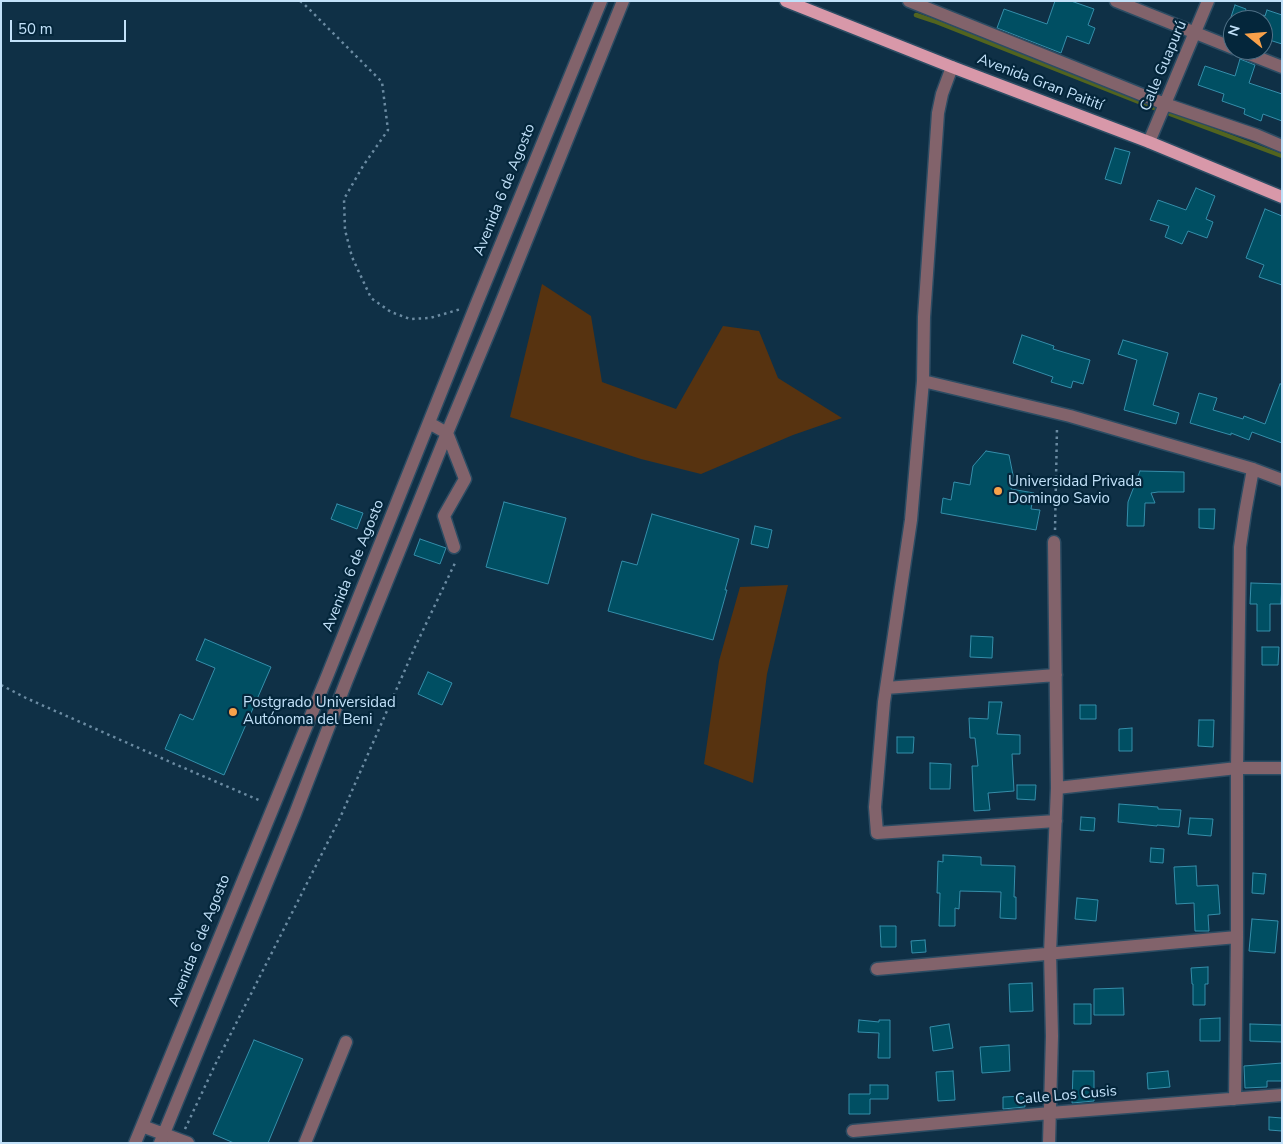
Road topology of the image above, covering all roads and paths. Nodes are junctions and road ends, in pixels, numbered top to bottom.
1 (300, 1) edge
2 (601, 1) edge
3 (623, 1) edge
4 (786, 1) edge
5 (1116, 1) edge
6 (1208, 1) edge
7 (915, 2) edge
8 (1195, 32) junction
9 (1223, 44) edge
10 (1264, 60) edge
11 (952, 67) junction
12 (1282, 67) edge
13 (1165, 104) junction
14 (554, 114) junction
15 (573, 122) junction
16 (1149, 142) junction
17 (1282, 146) edge
18 (1282, 196) edge
19 (476, 305) junction
20 (923, 380) junction
21 (1058, 414) junction
22 (429, 423) junction
23 (447, 433) junction
24 (1253, 469) junction
25 (1282, 480) edge
26 (383, 539) junction
27 (1054, 542) joint
28 (401, 546) junction
29 (454, 547) joint
30 (328, 674) junction
31 (1056, 675) junction
32 (346, 682) junction
33 (1, 685) edge
34 (886, 688) junction
35 (1237, 768) junction
36 (1282, 768) edge
37 (1057, 788) junction
38 (274, 806) junction
39 (1056, 821) junction
40 (1237, 937) junction
41 (1050, 953) junction
42 (877, 969) dead end
43 (346, 1042) dead end
44 (1282, 1095) edge
45 (1235, 1099) junction
46 (1050, 1113) junction
47 (142, 1126) junction
48 (853, 1131) dead end
49 (162, 1138) edge
50 (184, 1141) edge
51 (135, 1143) edge
52 (305, 1143) edge
53 (1049, 1143) edge

1 - 19 path
2 - 14 street, Avenida 6 de Agosto
3 - 15 street
4 - 11 main road, Avenida Gran Paitití
5 - 8 street
6 - 8 street, Calle Guapurú
7 - 13 street
8 - 9 street
8 - 13 street, Calle Guapurú
10 - 12 street
11 - 16 main road, Avenida Gran Paitití
11 - 20 street
13 - 16 street, Calle Guapurú
13 - 17 street
14 - 15 street
14 - 19 street, Avenida 6 de Agosto
15 - 23 street
16 - 18 main road, Avenida Gran Paitití
19 - 22 street, Avenida 6 de Agosto
20 - 21 street
20 - 34 street
21 - 24 street
21 - 27 path
22 - 23 street
22 - 26 street, Avenida 6 de Agosto
23 - 28 street
23 - 29 street
24 - 25 street
24 - 35 street
26 - 28 street
26 - 30 street, Avenida 6 de Agosto
27 - 31 street
28 - 32 street
29 - 50 path
30 - 32 street
30 - 38 street, Avenida 6 de Agosto
31 - 34 street
31 - 37 street
32 - 49 street
33 - 38 path
34 - 39 street
35 - 36 street
35 - 37 street
35 - 40 street
37 - 39 street
38 - 47 street, Avenida 6 de Agosto
39 - 41 street
40 - 41 street
40 - 45 street
41 - 42 street
41 - 46 street
43 - 52 street
44 - 45 street, Calle Los Cusis
45 - 46 street, Calle Los Cusis
46 - 48 street, Calle Los Cusis
46 - 53 street
47 - 49 street
47 - 51 street, Avenida 6 de Agosto
49 - 50 street

